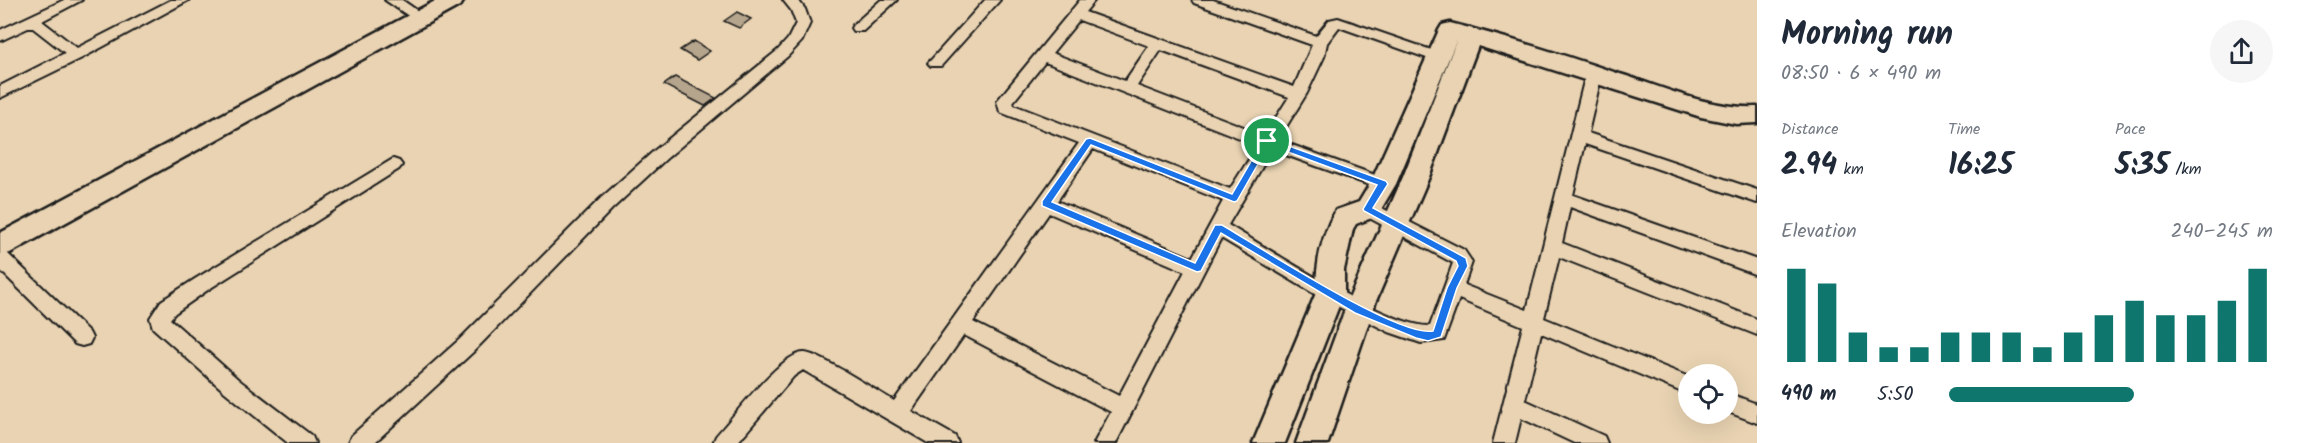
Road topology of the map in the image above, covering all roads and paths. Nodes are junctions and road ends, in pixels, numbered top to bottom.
1 (75, 0) edge
2 (182, 0) edge
3 (392, 0) edge
4 (453, 0) edge
5 (790, 0) edge
6 (890, 0) edge
7 (993, 0) edge
8 (1088, 0) edge
9 (1199, 0) edge
10 (1076, 14) junction
11 (421, 18) junction
12 (30, 24) junction
13 (858, 28) dead end
14 (1471, 35) junction
15 (0, 36) edge
16 (1320, 41) junction
17 (1158, 44) junction
18 (76, 55) junction
19 (1042, 55) junction
20 (1438, 57) junction
21 (936, 63) dead end
22 (1594, 73) junction
23 (1128, 88) junction
24 (0, 93) edge
25 (1297, 94) junction
26 (1757, 115) edge
27 (1578, 136) junction
28 (1090, 141) junction
29 (1267, 141) junction
30 (393, 165) dead end
31 (1383, 184) junction
32 (1757, 197) edge
33 (1234, 198) junction
34 (1563, 198) junction
35 (1046, 204) junction
36 (1368, 209) junction
37 (1395, 225) junction
38 (1219, 228) junction
39 (0, 246) edge
40 (1551, 246) junction
41 (0, 258) edge
42 (1197, 268) junction
43 (1757, 268) edge
44 (1452, 288) junction
45 (1330, 293) junction
46 (1358, 310) junction
47 (1533, 321) junction
48 (962, 325) junction
49 (1757, 327) edge
50 (82, 338) dead end
51 (1678, 381) edge
52 (1514, 405) junction
53 (1738, 406) edge
54 (1124, 409) junction
55 (897, 414) junction
56 (1757, 414) edge
57 (304, 443) edge
58 (359, 443) edge
59 (724, 443) edge
60 (947, 443) edge
61 (1105, 443) edge
62 (1269, 443) edge
63 (1312, 443) edge
64 (1504, 443) edge
65 (1596, 443) edge

1 - 12 street
2 - 18 street
3 - 11 street
4 - 11 street
5 - 58 street
6 - 13 street
7 - 21 street
8 - 10 street
9 - 16 street
10 - 17 street
10 - 19 street
11 - 39 street
12 - 15 street
12 - 18 street
14 - 20 street
14 - 22 street
14 - 37 street
16 - 20 street
16 - 25 street
17 - 23 street
17 - 25 street
18 - 24 street
19 - 23 street
19 - 28 street
20 - 31 street
22 - 26 street
22 - 27 street
23 - 29 street
25 - 29 street
27 - 32 street
27 - 34 street
28 - 33 street
28 - 35 street
29 - 31 street
29 - 33 street
30 - 57 street
31 - 36 street
33 - 38 street
34 - 40 street
34 - 43 street
35 - 42 street
35 - 48 street
36 - 37 street
36 - 45 street
37 - 44 street
37 - 46 street
38 - 42 street
38 - 45 street
40 - 47 street
40 - 49 street
41 - 50 street
42 - 54 street
44 - 46 street
44 - 47 street
45 - 46 street
45 - 62 street
46 - 63 street
47 - 51 street
47 - 52 street
48 - 54 street
48 - 55 street
52 - 64 street
52 - 65 street
53 - 56 street
54 - 61 street
55 - 59 street
55 - 60 street

